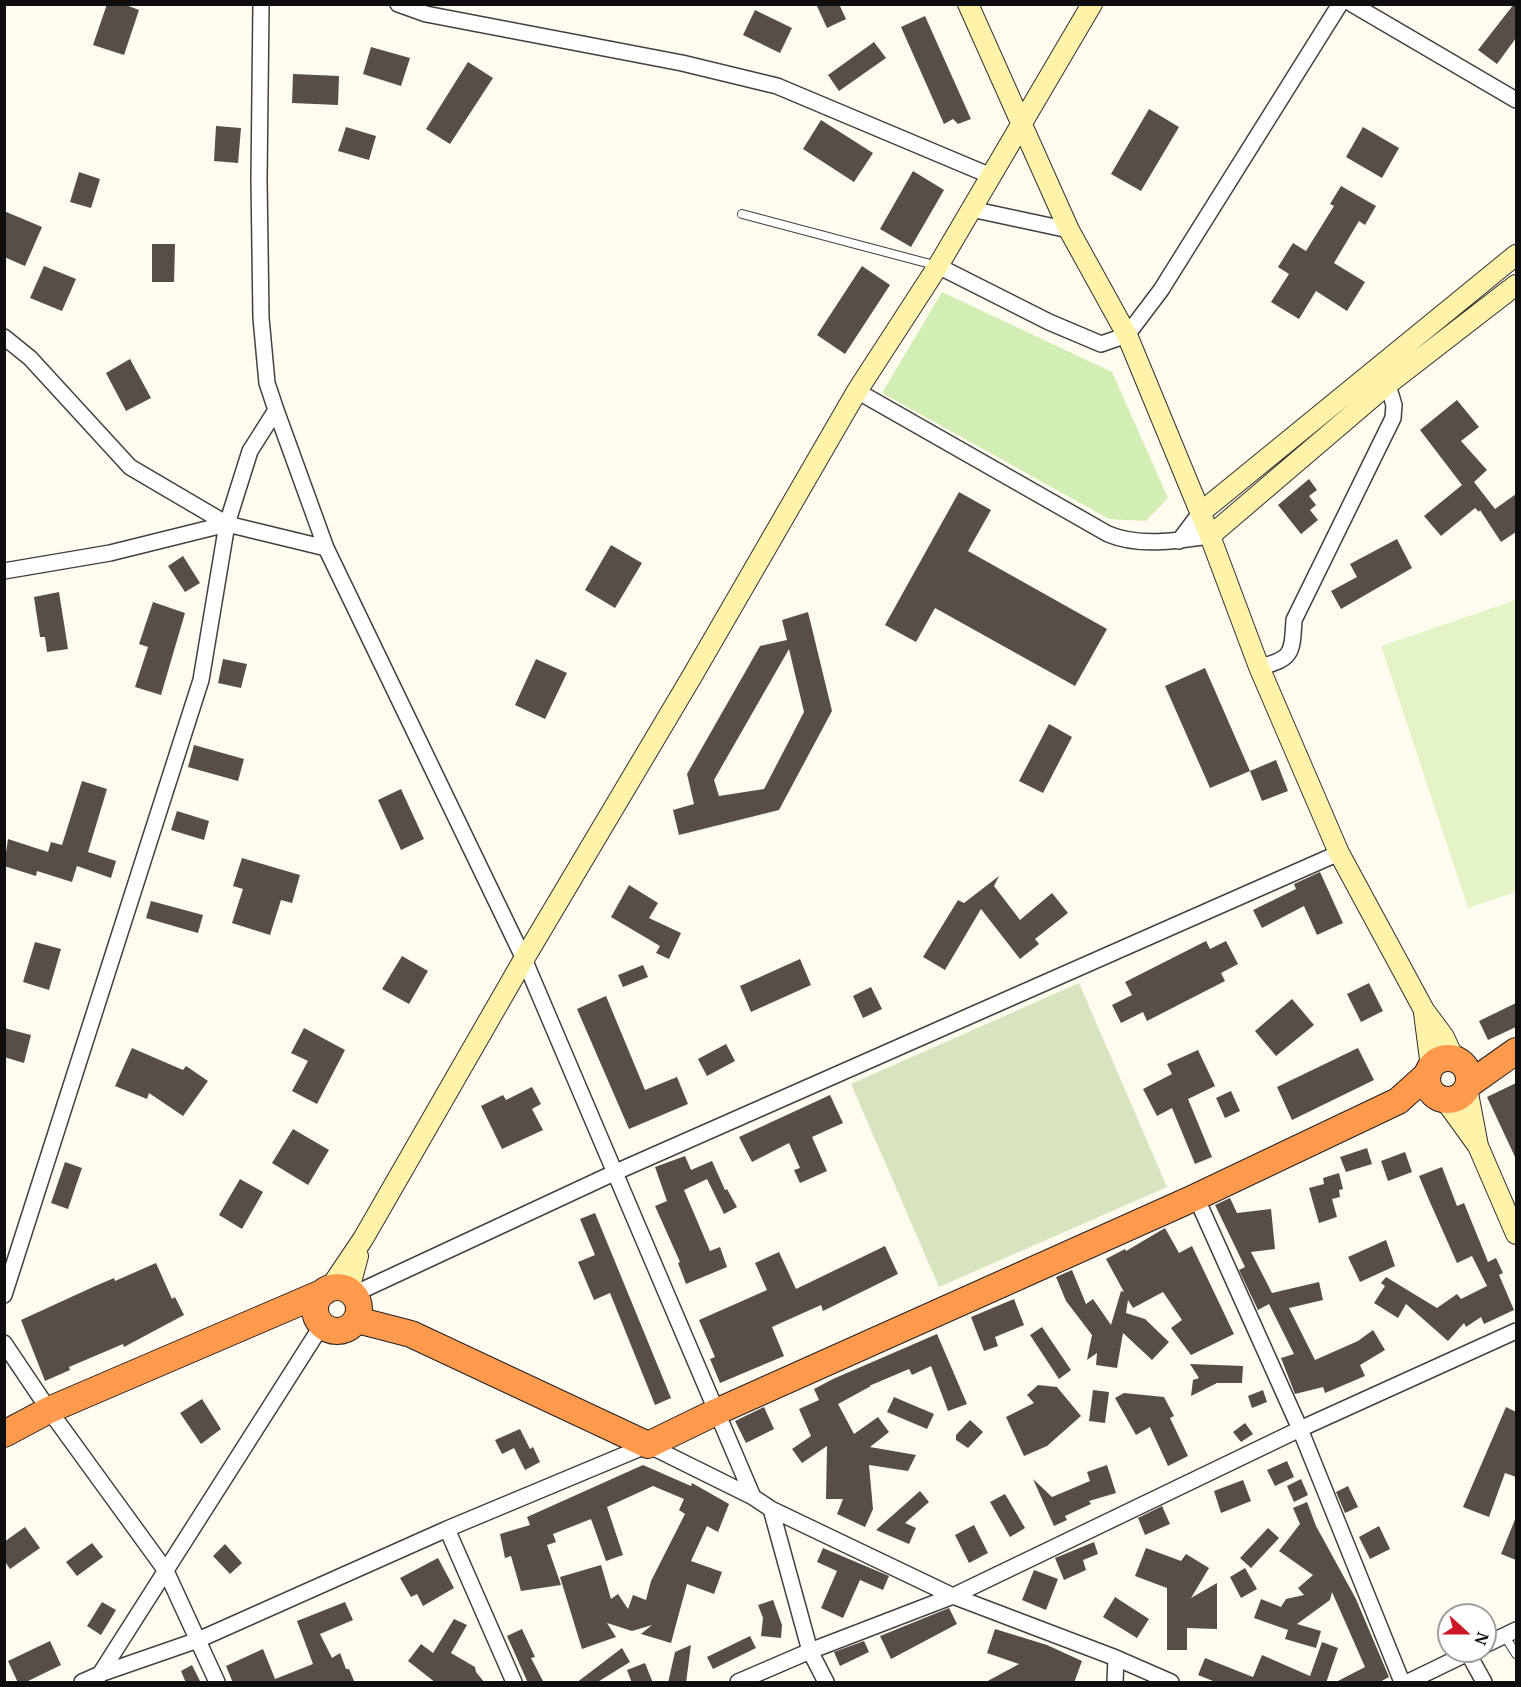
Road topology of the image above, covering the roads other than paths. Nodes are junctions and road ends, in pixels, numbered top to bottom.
1 (261, 4) edge
2 (398, 4) edge
3 (968, 4) edge
4 (1092, 4) edge
5 (1340, 4) edge
6 (1352, 4) edge
7 (1516, 100) edge
8 (1022, 125) junction
9 (991, 176) junction
10 (971, 209) junction
11 (742, 214) dead end
12 (1069, 230) junction
13 (1516, 255) edge
14 (938, 266) junction
15 (1516, 285) edge
16 (1127, 335) junction
17 (4, 337) edge
18 (1380, 364) junction
19 (1388, 384) junction
20 (857, 391) junction
21 (276, 410) junction
22 (1200, 513) junction
23 (226, 524) junction
24 (1210, 536) junction
25 (1179, 541) junction
26 (326, 548) junction
27 (4, 570) edge
28 (1259, 667) junction
29 (1339, 852) junction
30 (524, 959) junction
31 (1513, 1053) edge
32 (1452, 1072) junction
33 (1442, 1099) junction
34 (1398, 1101) junction
35 (1478, 1146) junction
36 (616, 1172) junction
37 (1196, 1197) junction
38 (1516, 1234) edge
39 (4, 1295) edge
40 (345, 1297) junction
41 (270, 1317) junction
42 (319, 1321) junction
43 (1516, 1331) edge
44 (4, 1343) edge
45 (49, 1410) junction
46 (716, 1412) junction
47 (1300, 1429) junction
48 (4, 1434) edge
49 (648, 1446) junction
50 (753, 1497) junction
51 (771, 1509) junction
52 (447, 1529) junction
53 (166, 1570) junction
54 (953, 1596) junction
55 (1510, 1633) edge
56 (198, 1640) junction
57 (810, 1651) junction
58 (1516, 1654) edge
59 (1116, 1658) junction
60 (1448, 1663) edge
61 (1475, 1663) edge
62 (98, 1678) edge
63 (82, 1683) edge
64 (218, 1683) edge
65 (514, 1683) edge
66 (738, 1683) edge
67 (826, 1683) edge
68 (1115, 1683) edge
69 (1171, 1683) edge
70 (1402, 1683) edge
71 (1408, 1683) edge
72 (1484, 1683) edge

1 - 21 street
2 - 9 street
3 - 8 main road
4 - 8 main road
5 - 16 street
6 - 7 street
8 - 9 main road
8 - 12 main road
9 - 10 main road
10 - 12 street
10 - 14 main road
11 - 14 lane
12 - 16 main road
13 - 18 main road
14 - 16 street
14 - 20 main road
15 - 19 main road
16 - 22 main road
17 - 23 street
18 - 19 street
18 - 22 main road
19 - 24 main road
19 - 28 street
20 - 25 street
20 - 30 main road
21 - 23 street
21 - 26 street
22 - 24 main road
22 - 25 street
23 - 26 street
23 - 27 street
23 - 39 street
24 - 25 street
24 - 28 main road
26 - 30 street
28 - 29 main road
29 - 32 main road
29 - 36 street
30 - 36 street
30 - 40 main road
31 - 32 highway
32 - 33 highway
32 - 34 highway
32 - 35 main road
33 - 34 highway
33 - 35 main road
34 - 37 highway
35 - 38 main road
36 - 40 street
36 - 46 street
37 - 46 highway
37 - 47 street
40 - 41 highway
40 - 42 highway
40 - 42 highway
40 - 49 highway
41 - 42 highway
41 - 45 highway
42 - 53 street
43 - 47 street
44 - 45 street
45 - 48 highway
45 - 53 street
46 - 49 highway
46 - 50 street
47 - 54 street
47 - 70 street
49 - 50 street
49 - 52 street
50 - 51 street
51 - 54 street
51 - 57 street
52 - 56 street
52 - 65 street
53 - 56 street
53 - 62 street
54 - 57 street
54 - 59 street
55 - 58 lane
56 - 62 street
56 - 64 street
57 - 66 street
57 - 67 street
59 - 68 street
59 - 69 street
60 - 71 street
61 - 72 street
62 - 63 street

